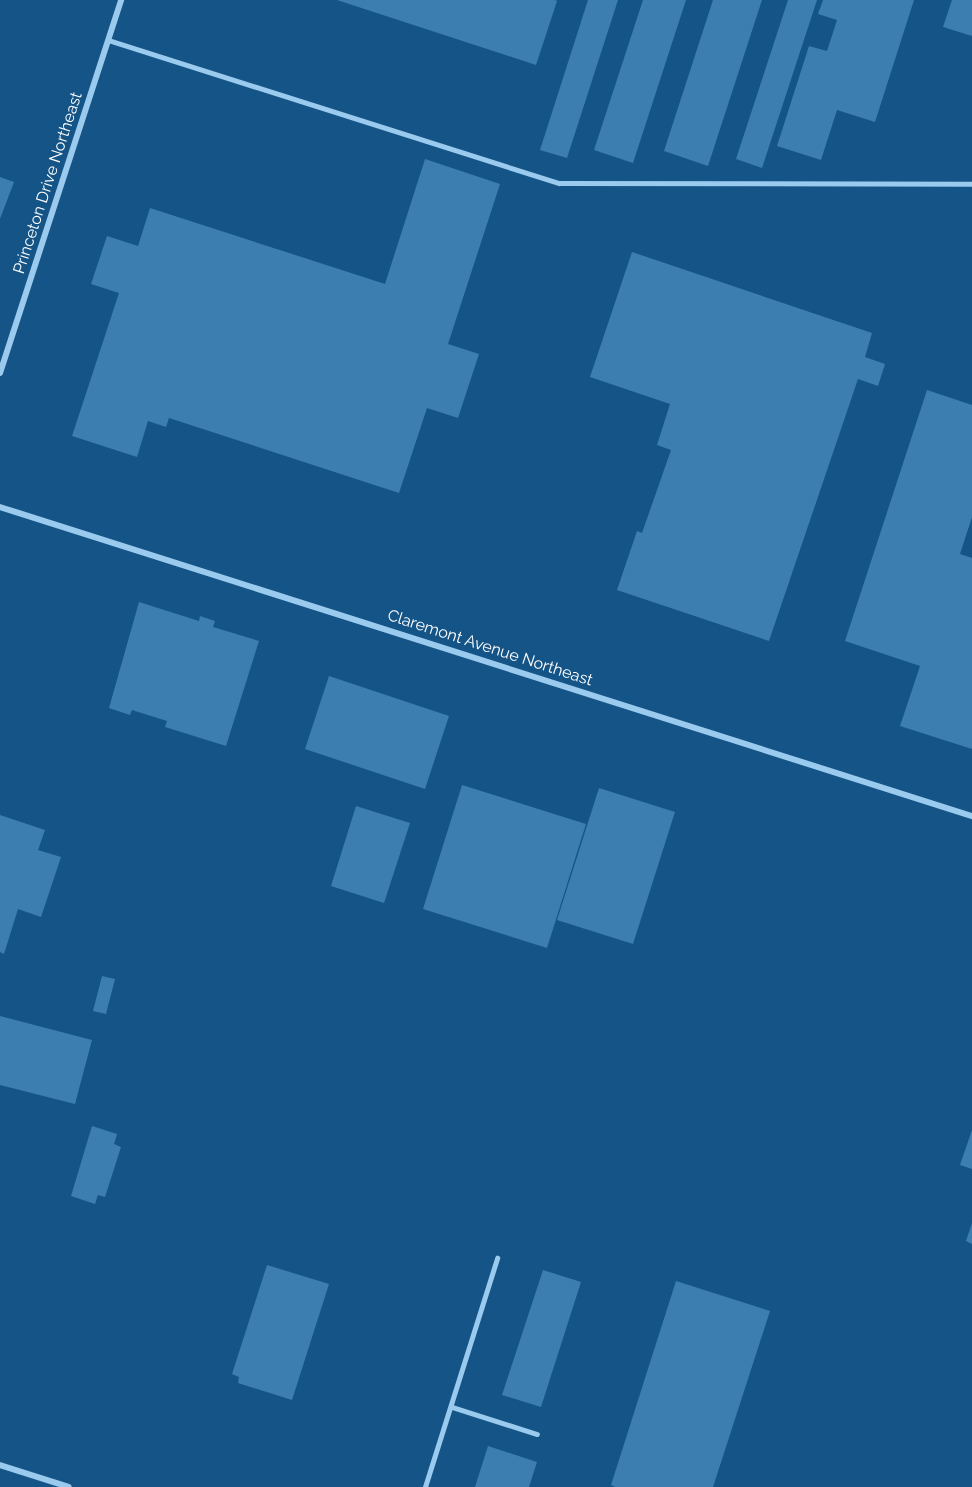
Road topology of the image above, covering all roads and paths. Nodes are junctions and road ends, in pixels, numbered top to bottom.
1 (121, 0) edge
2 (108, 40) junction
3 (972, 184) edge
4 (0, 374) edge
5 (0, 507) edge
6 (972, 816) edge
7 (497, 1258) dead end
8 (452, 1407) junction
9 (537, 1434) dead end
10 (0, 1465) edge
11 (69, 1487) edge
12 (425, 1487) edge

1 - 2 street, Princeton Drive Northeast
2 - 3 lane
2 - 4 street, Princeton Drive Northeast
5 - 6 street, Claremont Avenue Northeast
7 - 8 lane
8 - 9 lane
8 - 12 lane
10 - 11 street

